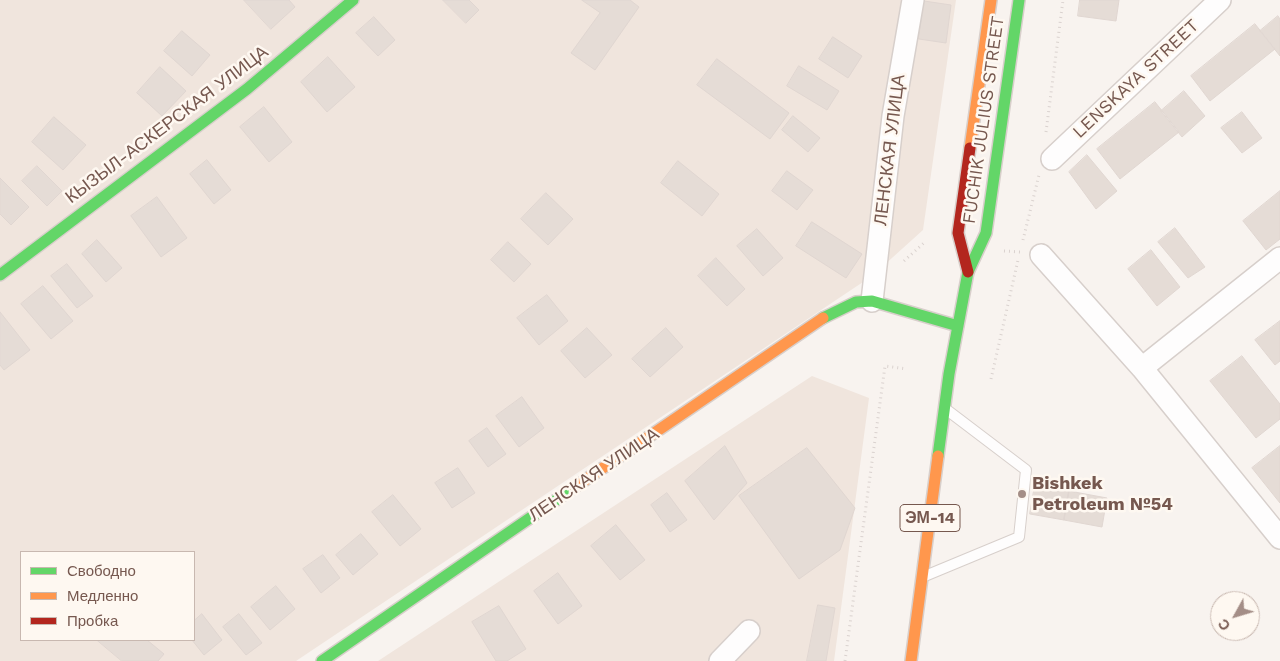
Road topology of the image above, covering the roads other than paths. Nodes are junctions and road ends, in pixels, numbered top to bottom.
1 (353, 0) edge
2 (913, 0) edge
3 (991, 0) edge
4 (1019, 0) edge
5 (1220, 0) edge
6 (1046, 165) road end
7 (1041, 255) dead end
8 (1280, 258) edge
9 (968, 272) junction
10 (0, 275) edge
11 (872, 301) junction
12 (958, 326) junction
13 (1142, 368) junction
14 (944, 407) junction
15 (1280, 538) edge
16 (922, 578) junction
17 (749, 632) dead end
18 (322, 661) edge
19 (720, 661) edge
20 (911, 661) edge

1 - 10 main road, КЫЗЫЛ-АСКЕРСКАЯ УЛИЦА
2 - 11 street, ЛЕНСКАЯ УЛИЦА
3 - 9 main road, FUCHIK JULIUS STREET
4 - 9 main road, FUCHIK JULIUS STREET
5 - 6 street, LENSKAYA STREET
7 - 13 street
8 - 13 street
9 - 12 main road, FUCHIK JULIUS STREET / ЭМ-14
11 - 12 main road, ЛЕНСКАЯ УЛИЦА
11 - 18 main road, ЛЕНСКАЯ УЛИЦА
12 - 14 main road, FUCHIK JULIUS STREET / ЭМ-14
13 - 15 street
14 - 16 main road, FUCHIK JULIUS STREET / ЭМ-14
14 - 16 lane
16 - 20 main road, FUCHIK JULIUS STREET / ЭМ-14
17 - 19 street

